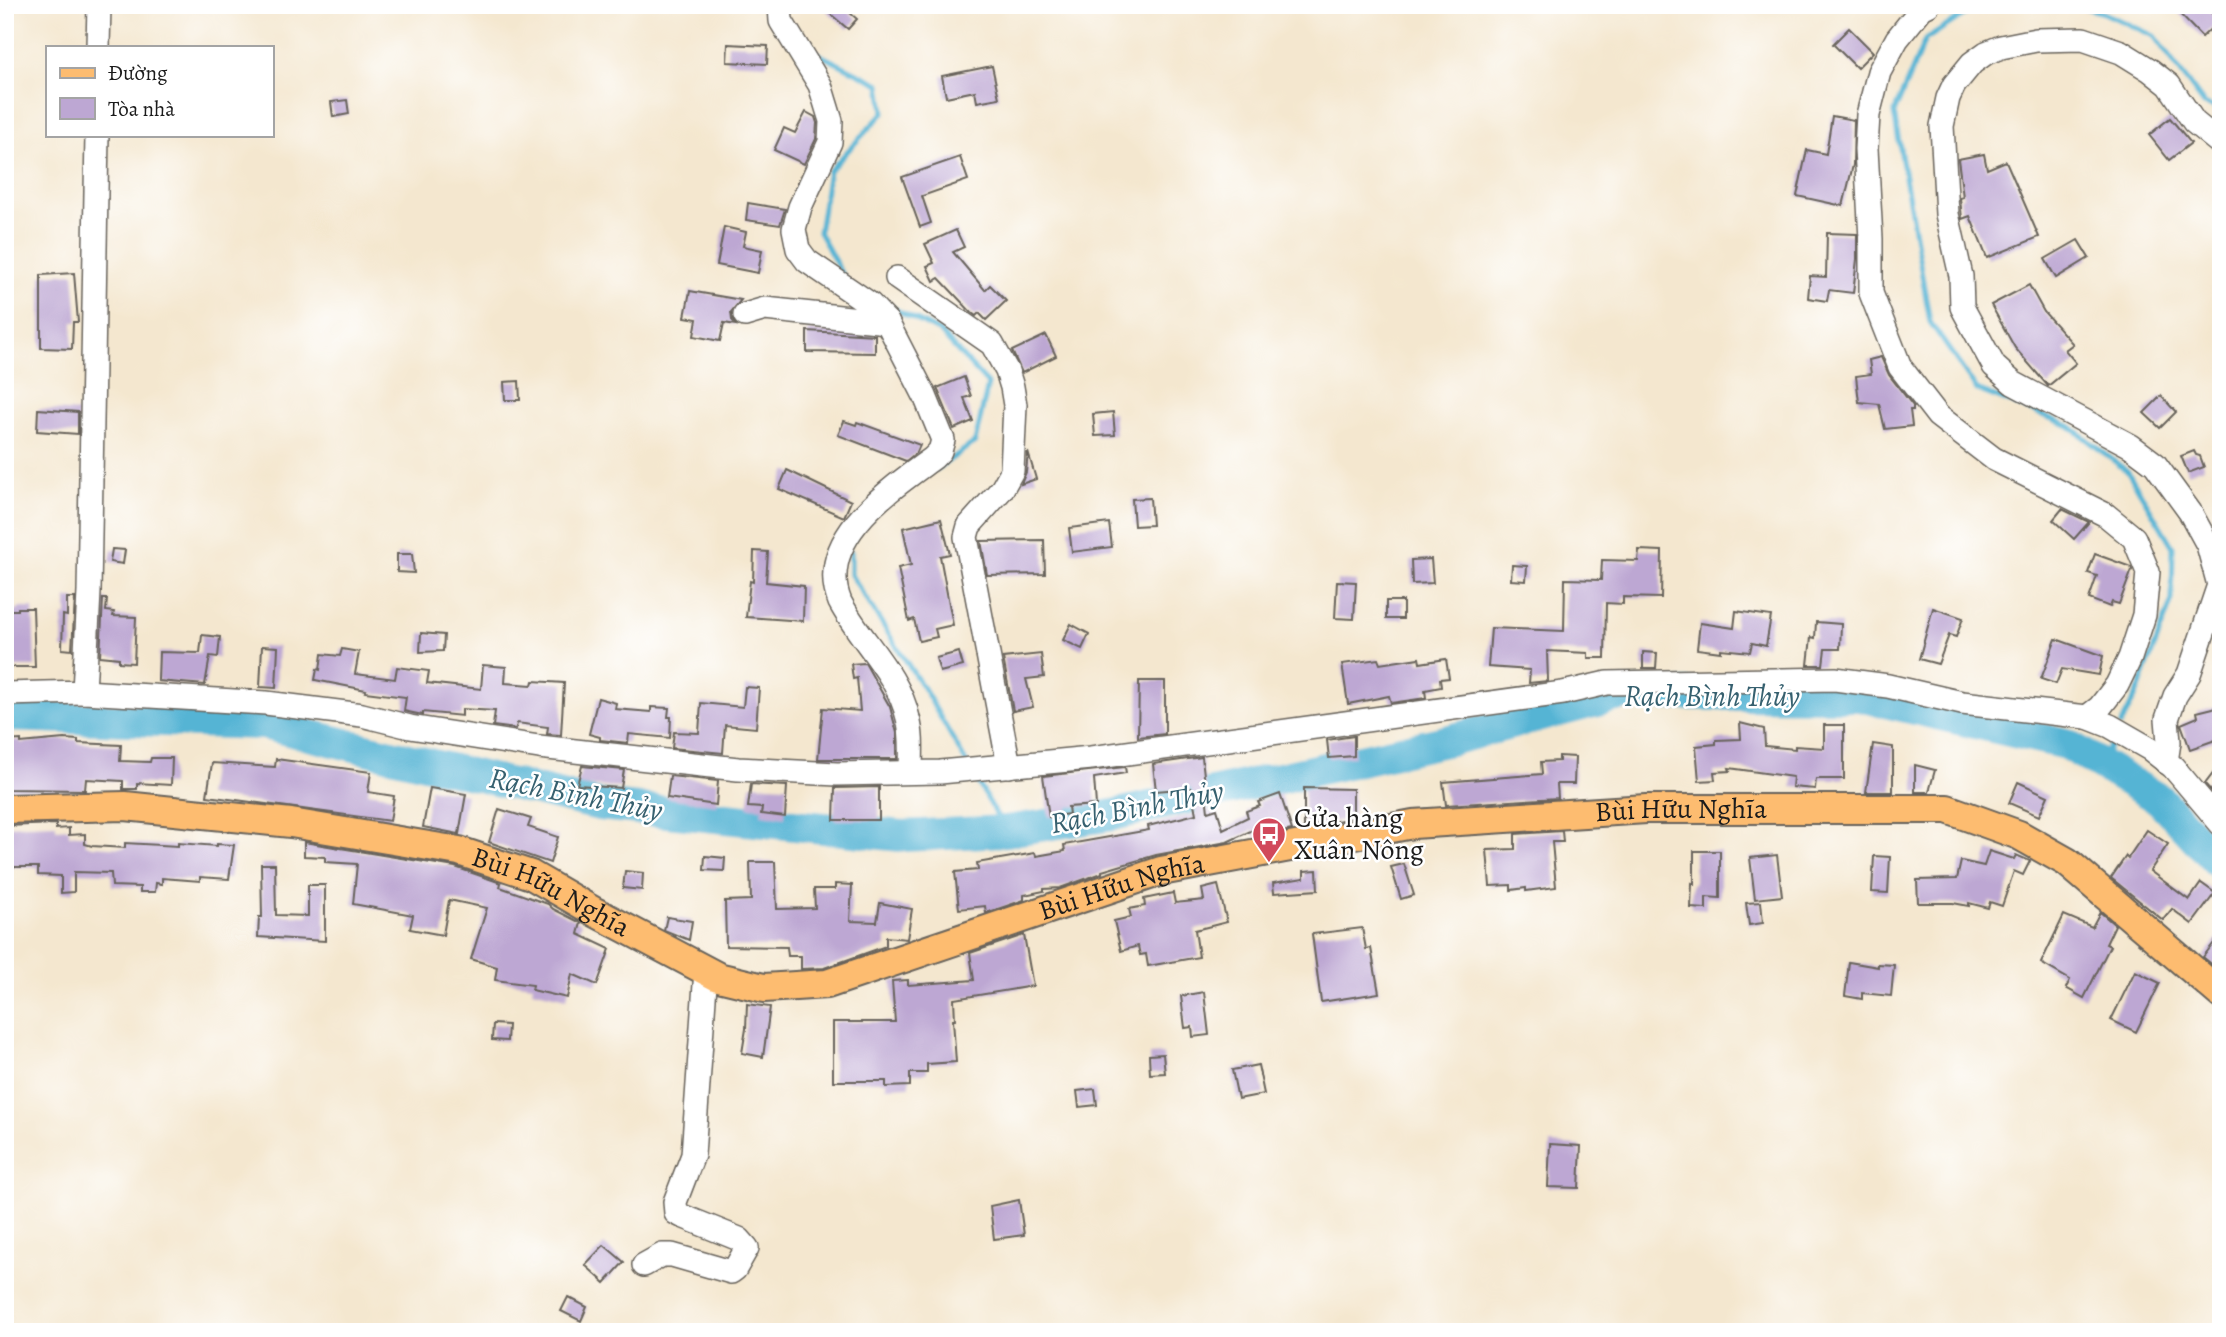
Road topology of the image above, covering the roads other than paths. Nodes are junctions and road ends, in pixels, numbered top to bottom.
1 (99, 5) edge
2 (780, 5) edge
3 (1928, 5) edge
4 (98, 46) edge
5 (97, 136) edge
6 (2221, 144) edge
7 (897, 278) dead end
8 (745, 315) dead end
9 (887, 322) junction
10 (84, 692) junction
11 (5, 694) edge
12 (2088, 717) junction
13 (2158, 755) junction
14 (999, 767) junction
15 (911, 772) junction
16 (5, 809) edge
17 (2221, 824) edge
18 (706, 970) junction
19 (2221, 994) edge
20 (644, 1265) dead end

1 - 4 street
2 - 9 street
3 - 12 street
5 - 10 street
6 - 13 street
7 - 14 street
8 - 9 street
9 - 15 street
10 - 11 street
10 - 15 street
12 - 13 street
12 - 14 street
13 - 17 street
14 - 15 street
16 - 18 main road, Bùi Hữu Nghĩa
18 - 19 main road, Bùi Hữu Nghĩa
18 - 20 street

